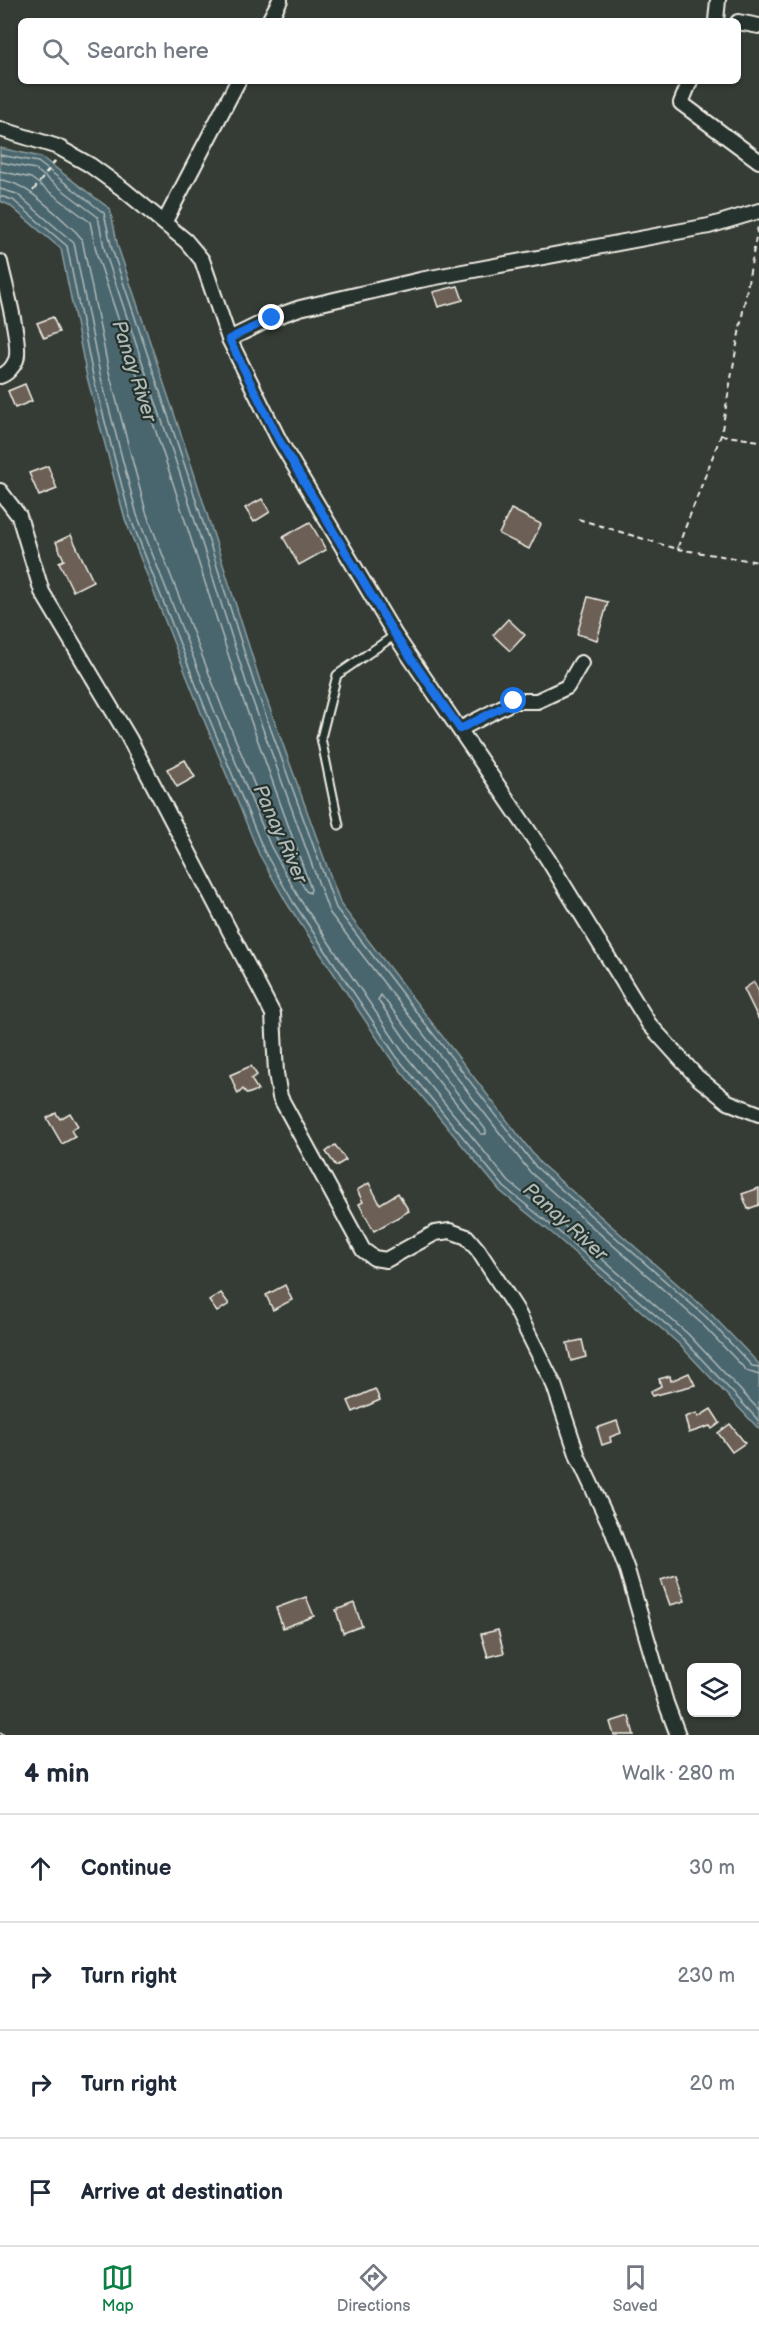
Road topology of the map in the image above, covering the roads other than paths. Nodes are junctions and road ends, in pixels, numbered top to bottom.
1 (280, 0) edge
2 (718, 0) edge
3 (271, 18) edge
4 (717, 18) edge
5 (741, 22) edge
6 (759, 26) edge
7 (236, 84) edge
8 (689, 84) edge
9 (0, 129) edge
10 (759, 161) edge
11 (759, 211) edge
12 (165, 224) junction
13 (0, 262) edge
14 (229, 339) junction
15 (0, 376) edge
16 (0, 491) edge
17 (395, 635) junction
18 (581, 663) dead end
19 (460, 729) junction
20 (339, 825) dead end
21 (759, 1114) edge
22 (678, 1735) edge

1 - 3 street
2 - 4 street
5 - 6 street
7 - 12 street
8 - 10 street
9 - 12 street
11 - 14 street
12 - 14 street
13 - 15 street
14 - 17 street
16 - 22 street
17 - 19 street
17 - 20 lane
18 - 19 street
19 - 21 street

